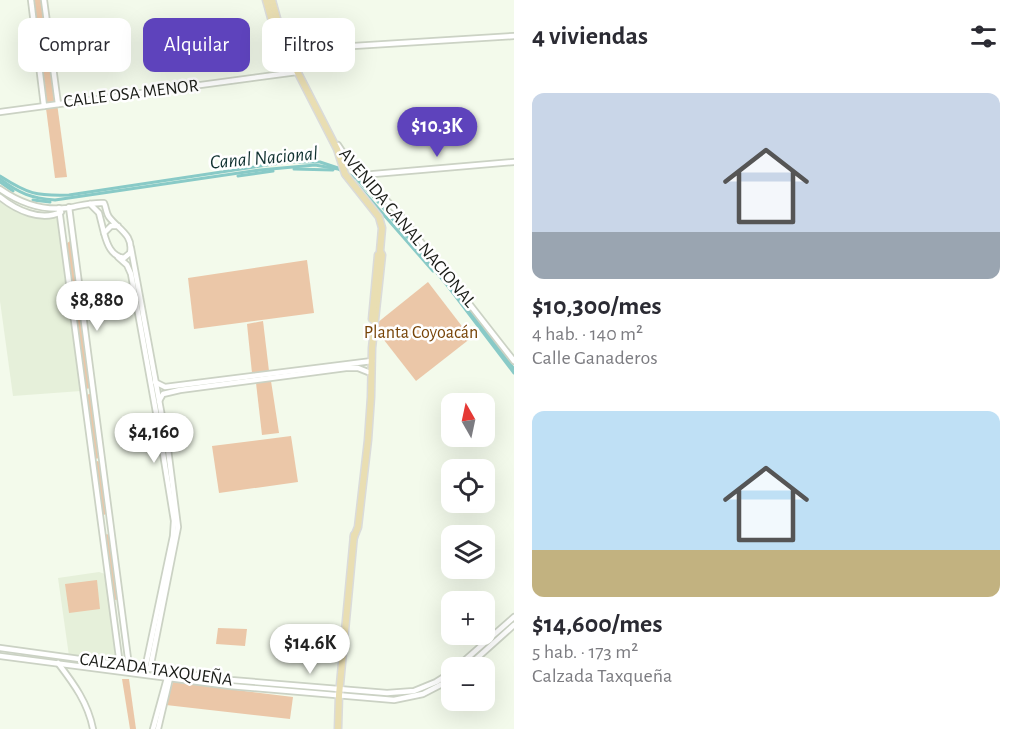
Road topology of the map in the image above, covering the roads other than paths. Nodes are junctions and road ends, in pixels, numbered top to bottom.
1 (31, 0) edge
2 (44, 0) edge
3 (266, 0) edge
4 (272, 0) edge
5 (272, 18) edge
6 (277, 18) edge
7 (514, 36) edge
8 (355, 46) edge
9 (289, 72) edge
10 (296, 72) edge
11 (309, 98) junction
12 (58, 104) junction
13 (45, 106) junction
14 (314, 109) junction
15 (0, 112) edge
16 (322, 124) junction
17 (514, 162) edge
18 (362, 175) junction
19 (0, 189) edge
20 (0, 197) edge
21 (90, 204) junction
22 (63, 209) junction
23 (118, 226) junction
24 (104, 233) junction
25 (74, 239) junction
26 (64, 241) junction
27 (131, 249) junction
28 (118, 257) junction
29 (149, 357) junction
30 (370, 361) junction
31 (514, 361) edge
32 (150, 366) junction
33 (313, 370) junction
34 (368, 372) junction
35 (155, 382) junction
36 (166, 390) junction
37 (159, 400) junction
38 (160, 419) junction
39 (109, 511) junction
40 (100, 513) junction
41 (112, 535) junction
42 (103, 536) junction
43 (354, 537) junction
44 (120, 598) junction
45 (111, 599) junction
46 (514, 617) edge
47 (123, 620) junction
48 (114, 621) junction
49 (514, 625) edge
50 (0, 648) edge
51 (127, 652) junction
52 (118, 654) junction
53 (0, 656) edge
54 (59, 656) junction
55 (469, 657) edge
56 (478, 657) edge
57 (58, 663) junction
58 (120, 665) junction
59 (129, 666) junction
60 (147, 671) junction
61 (168, 678) junction
62 (441, 679) edge
63 (231, 680) junction
64 (441, 686) edge
65 (230, 687) junction
66 (339, 692) junction
67 (93, 729) edge
68 (156, 729) edge
69 (338, 729) edge

1 - 13 street
2 - 12 street
3 - 5 main road
4 - 6 main road
7 - 8 street
9 - 12 street, CALLE OSA MENOR
10 - 11 main road
11 - 14 main road
11 - 14 main road
12 - 13 street, CALLE OSA MENOR
13 - 15 street, CALLE OSA MENOR
14 - 16 main road
16 - 18 street, AVENIDA CANAL NACIONAL
16 - 30 main road
17 - 18 street
18 - 31 street, AVENIDA CANAL NACIONAL
19 - 22 street
20 - 22 street
21 - 22 street
21 - 23 street
21 - 24 street
22 - 25 street
22 - 26 street
23 - 24 street
23 - 27 street
24 - 28 street
25 - 26 street
25 - 39 street
26 - 40 street
27 - 28 street
27 - 29 street
28 - 29 street
29 - 32 street
30 - 33 street
30 - 34 main road
30 - 43 main road
32 - 35 street
32 - 38 street
33 - 34 street
33 - 36 street
34 - 43 main road
35 - 36 street
35 - 37 street
36 - 37 street
37 - 38 street
38 - 60 street
39 - 40 street
39 - 41 street
40 - 42 street
41 - 42 street
41 - 44 street
42 - 45 street
43 - 66 main road
44 - 45 street
44 - 47 street
45 - 48 street
46 - 55 street
47 - 48 street
47 - 51 street
48 - 52 street
49 - 56 street
50 - 54 street, CALZADA TAXQUEÑA
51 - 52 street
51 - 59 street
52 - 58 street
53 - 57 street, CALZADA TAXQUEÑA
54 - 57 street
54 - 58 street, CALZADA TAXQUEÑA
57 - 60 street, CALZADA TAXQUEÑA
57 - 67 street
58 - 59 street, CALZADA TAXQUEÑA
59 - 60 street, CALZADA TAXQUEÑA
60 - 61 street, CALZADA TAXQUEÑA
60 - 63 street, CALZADA TAXQUEÑA
61 - 65 street, CALZADA TAXQUEÑA
61 - 68 street
62 - 66 street, CALZADA TAXQUEÑA
63 - 65 street
63 - 66 street, CALZADA TAXQUEÑA
64 - 66 street, CALZADA TAXQUEÑA
65 - 66 street, CALZADA TAXQUEÑA
66 - 69 main road

